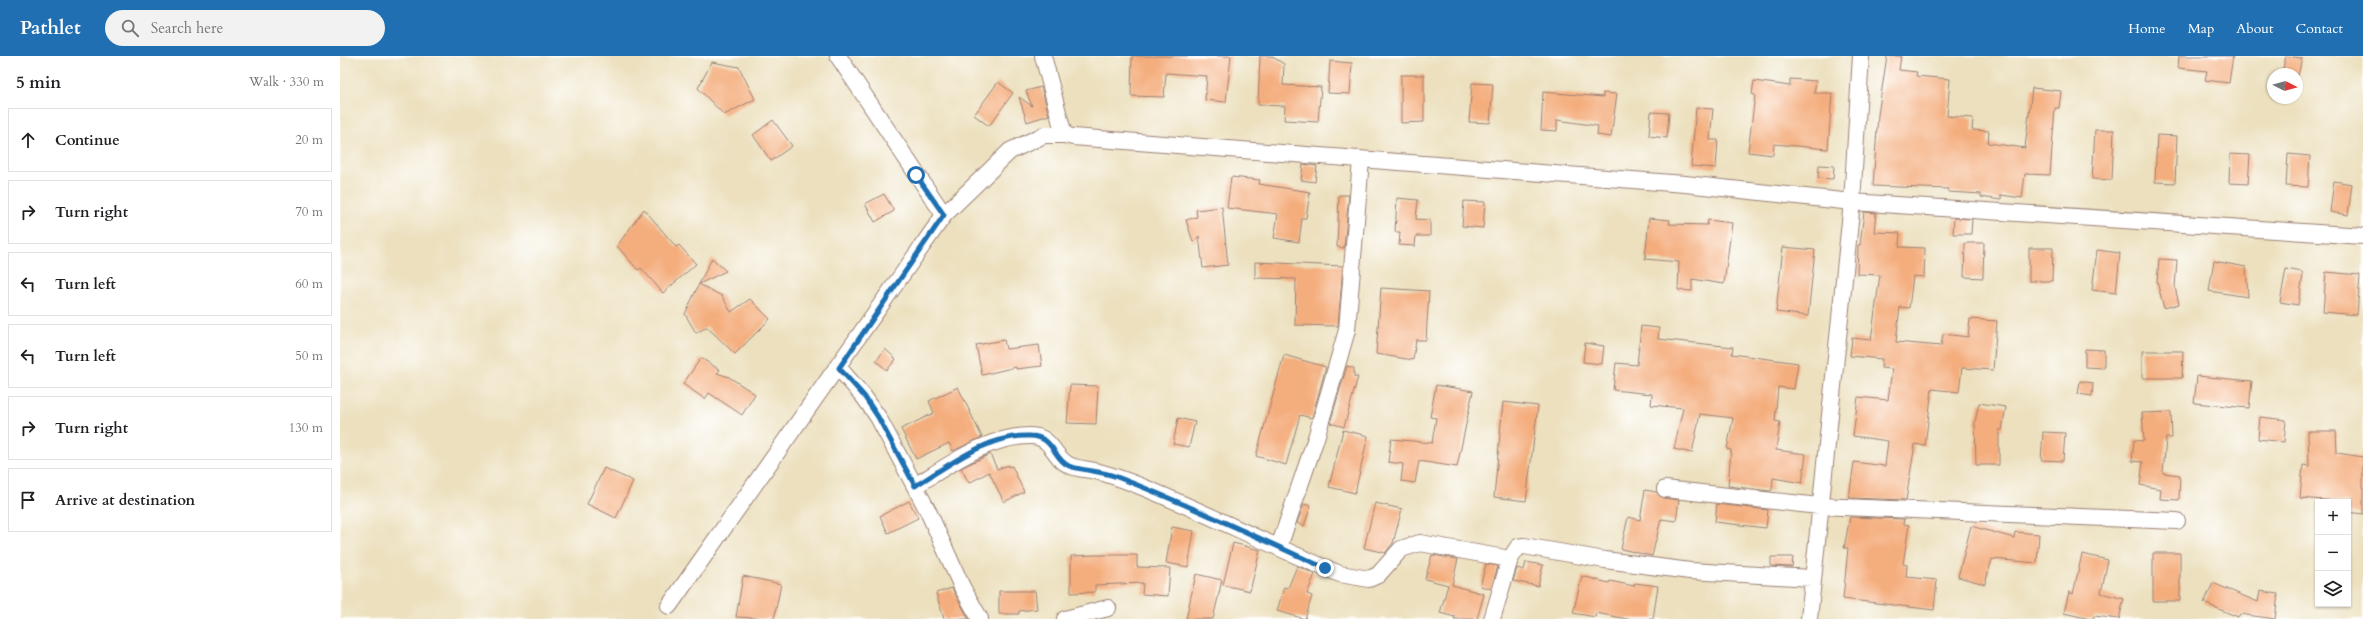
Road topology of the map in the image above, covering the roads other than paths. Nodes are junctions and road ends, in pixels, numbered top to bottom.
1 (838, 56) edge
2 (1043, 56) edge
3 (1862, 56) edge
4 (1064, 135) junction
5 (1361, 160) junction
6 (1852, 202) junction
7 (944, 215) junction
8 (2363, 236) edge
9 (839, 368) junction
10 (915, 486) junction
11 (1665, 489) dead end
12 (1819, 506) junction
13 (2177, 521) dead end
14 (1279, 547) junction
15 (1510, 559) junction
16 (1812, 578) junction
17 (669, 606) dead end
18 (1108, 608) dead end
19 (980, 619) edge
20 (1065, 619) edge
21 (1492, 619) edge
22 (1809, 619) edge

1 - 7 street
2 - 4 street
3 - 6 street
4 - 5 street
4 - 7 street
5 - 6 street
5 - 14 street
6 - 8 street
6 - 12 street
7 - 9 street
9 - 10 street
9 - 17 street
10 - 14 street
10 - 19 street
11 - 12 street
12 - 13 street
12 - 16 street
14 - 15 street
15 - 16 street
15 - 21 street
16 - 22 street
18 - 20 street

